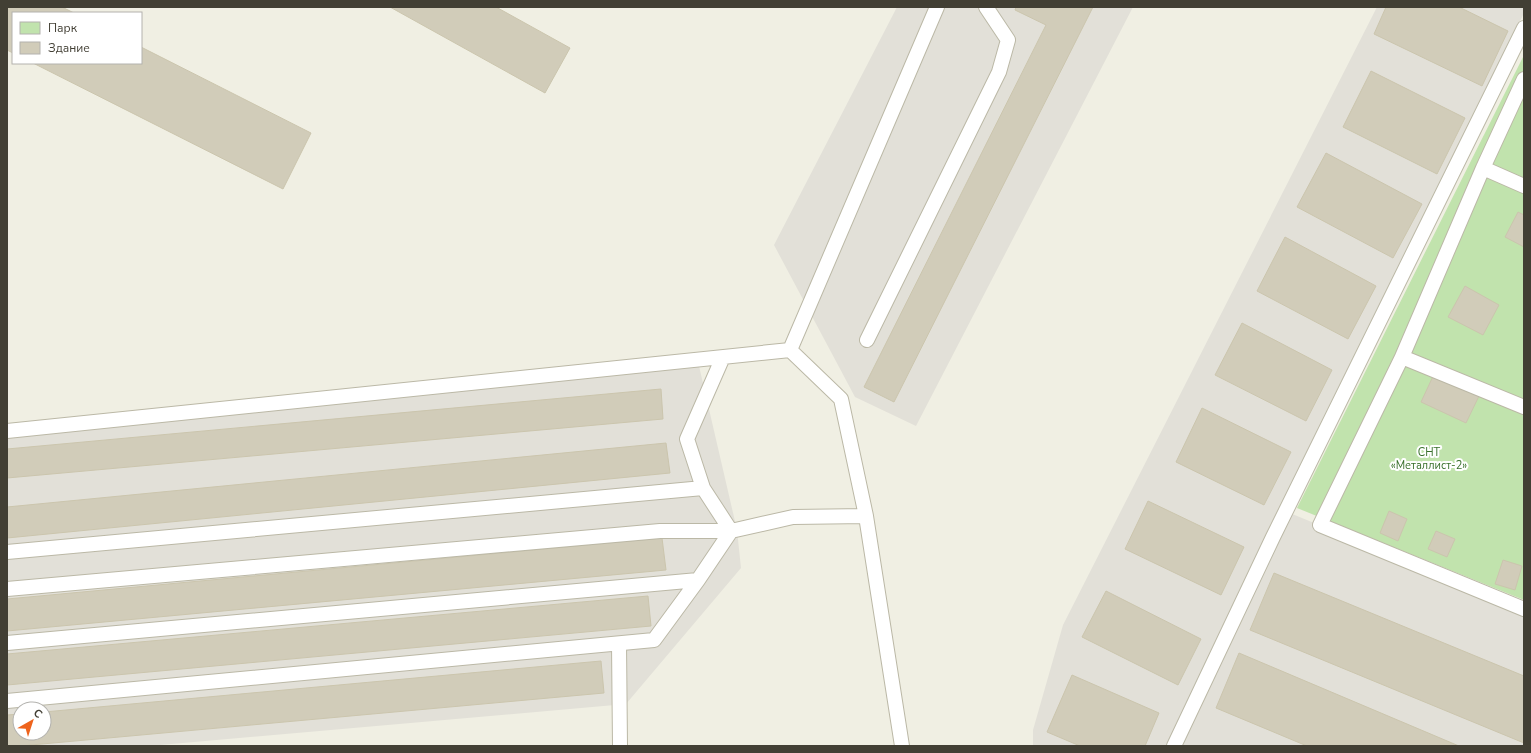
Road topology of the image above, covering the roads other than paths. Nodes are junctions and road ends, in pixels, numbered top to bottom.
1 (937, 7) edge
2 (986, 7) edge
3 (1524, 28) edge
4 (1524, 79) edge
5 (1483, 168) junction
6 (1524, 186) edge
7 (868, 340) dead end
8 (790, 350) junction
9 (723, 357) junction
10 (1402, 357) junction
11 (1524, 407) edge
12 (7, 431) edge
13 (703, 488) junction
14 (866, 516) junction
15 (731, 531) junction
16 (7, 552) edge
17 (698, 580) junction
18 (7, 589) edge
19 (1524, 609) edge
20 (7, 643) edge
21 (619, 644) junction
22 (7, 701) edge
23 (620, 746) edge
24 (902, 746) edge
25 (1174, 746) edge

1 - 8 lane
2 - 7 lane
3 - 25 lane
4 - 5 lane
5 - 6 lane
5 - 10 lane
8 - 9 lane
8 - 14 lane
9 - 12 lane
9 - 13 lane
10 - 11 lane
10 - 19 lane
13 - 15 lane
13 - 16 lane
14 - 15 lane
14 - 24 lane
15 - 17 lane
15 - 18 lane
17 - 20 lane
17 - 21 lane
21 - 22 lane
21 - 23 lane

